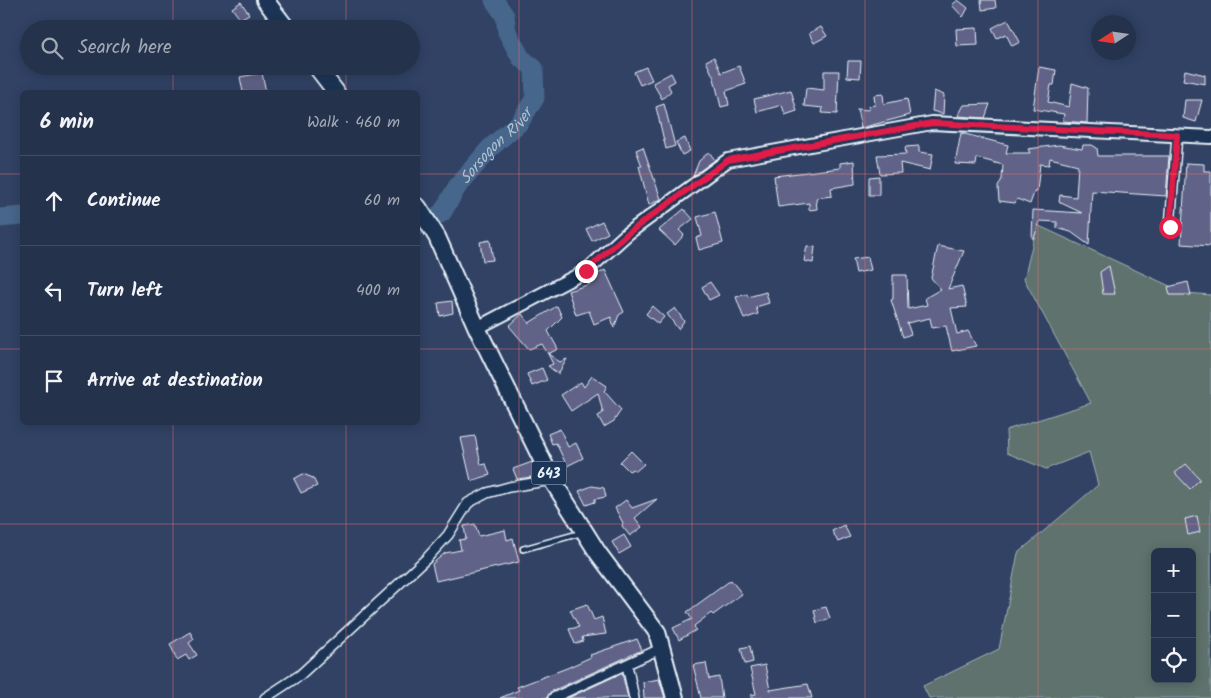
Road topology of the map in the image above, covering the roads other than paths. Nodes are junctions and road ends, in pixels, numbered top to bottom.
1 (265, 0) edge
2 (280, 20) edge
3 (323, 75) edge
4 (334, 90) edge
5 (1177, 135) junction
6 (1211, 137) edge
7 (420, 211) edge
8 (1170, 227) dead end
9 (477, 328) junction
10 (552, 480) junction
11 (584, 532) junction
12 (523, 549) dead end
13 (662, 648) junction
14 (627, 665) junction
15 (265, 698) edge
16 (553, 698) edge
17 (634, 698) edge
18 (675, 698) edge

1 - 2 highway
3 - 4 highway
5 - 6 street
5 - 8 street
5 - 9 street
7 - 9 highway, 643
9 - 10 highway, 643
10 - 11 highway, 643
10 - 15 street
11 - 12 lane
11 - 13 highway, 643
13 - 14 street
13 - 18 highway, 643
14 - 16 street
14 - 17 street

